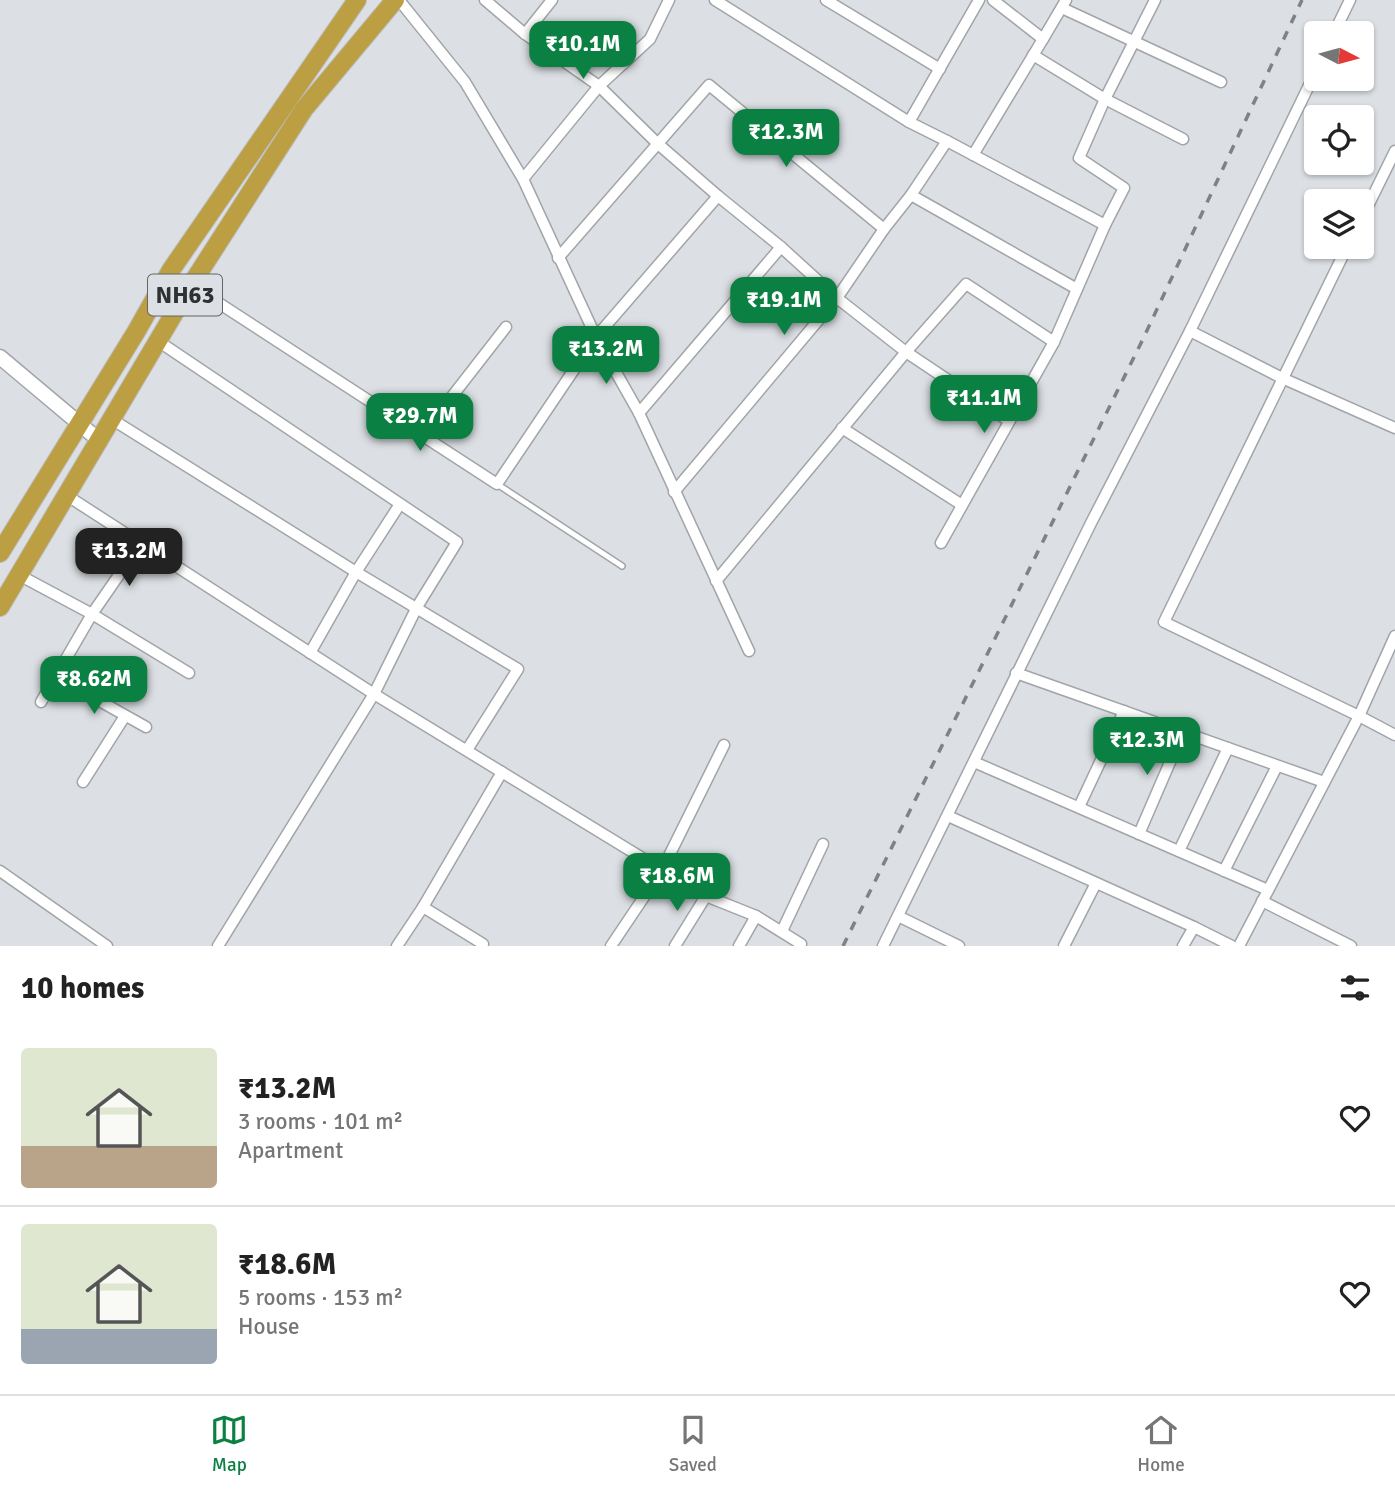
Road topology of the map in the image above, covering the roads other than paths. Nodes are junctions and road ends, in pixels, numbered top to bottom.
1 (357, 0) edge
2 (397, 0) edge
3 (485, 0) edge
4 (552, 0) edge
5 (669, 0) edge
6 (826, 0) edge
7 (979, 0) edge
8 (993, 0) edge
9 (1155, 0) edge
10 (1350, 0) edge
11 (717, 1) edge
12 (1064, 4) edge
13 (1340, 21) edge
14 (525, 34) junction
15 (1043, 39) junction
16 (1135, 43) junction
17 (1033, 55) junction
18 (940, 69) junction
19 (1221, 82) dead end
20 (599, 86) junction
21 (1306, 91) edge
22 (1105, 99) junction
23 (909, 122) junction
24 (1183, 139) dead end
25 (947, 141) junction
26 (657, 143) junction
27 (1395, 151) edge
28 (973, 155) junction
29 (523, 179) junction
30 (1374, 194) edge
31 (911, 195) junction
32 (718, 196) junction
33 (1105, 225) junction
34 (884, 229) junction
35 (781, 247) junction
36 (558, 258) junction
37 (1341, 259) edge
38 (191, 285) junction
39 (1077, 289) junction
40 (838, 298) junction
41 (506, 327) dead end
42 (1190, 331) junction
43 (596, 337) junction
44 (158, 341) junction
45 (1054, 342) junction
46 (906, 352) junction
47 (0, 357) edge
48 (1282, 378) junction
49 (639, 413) junction
50 (113, 419) junction
51 (1009, 421) junction
52 (80, 422) junction
53 (842, 428) junction
54 (1395, 428) edge
55 (422, 435) junction
56 (100, 441) junction
57 (497, 484) junction
58 (674, 492) junction
59 (66, 495) junction
60 (400, 504) junction
61 (962, 505) junction
62 (141, 543) junction
63 (941, 544) dead end
64 (0, 553) edge
65 (622, 566) dead end
66 (356, 572) junction
67 (19, 575) junction
68 (716, 581) junction
69 (0, 607) edge
70 (417, 607) junction
71 (92, 614) junction
72 (1395, 636) edge
73 (749, 651) dead end
74 (310, 653) junction
75 (189, 673) dead end
76 (1016, 673) junction
77 (57, 677) junction
78 (374, 694) junction
79 (41, 702) dead end
80 (1124, 711) junction
81 (125, 716) junction
82 (1359, 716) junction
83 (146, 727) dead end
84 (1183, 732) junction
85 (1395, 735) edge
86 (724, 745) dead end
87 (1228, 748) junction
88 (467, 750) junction
89 (974, 762) junction
90 (1278, 766) junction
91 (502, 772) junction
92 (83, 782) dead end
93 (1324, 782) junction
94 (1079, 807) junction
95 (948, 816) junction
96 (1139, 834) junction
97 (824, 844) dead end
98 (1180, 851) junction
99 (662, 870) junction
100 (0, 871) edge
101 (1224, 871) junction
102 (1096, 883) junction
103 (706, 896) junction
104 (1265, 896) junction
105 (423, 907) junction
106 (757, 916) junction
107 (898, 916) junction
108 (1194, 926) junction
109 (782, 931) junction
110 (483, 944) edge
111 (801, 944) dead end
112 (107, 946) edge
113 (218, 946) edge
114 (397, 946) edge
115 (611, 946) edge
116 (675, 946) edge
117 (739, 946) edge
118 (884, 946) edge
119 (959, 946) edge
120 (1064, 946) edge
121 (1183, 946) edge
122 (1232, 946) edge
123 (1239, 946) edge
124 (1351, 946) edge

1 - 52 highway, NH63
2 - 29 street
2 - 38 highway, NH63
3 - 14 street
4 - 14 street
5 - 20 street
6 - 18 street
7 - 18 street
8 - 15 street
9 - 16 street
10 - 13 street
11 - 23 street
12 - 15 street
12 - 16 street
14 - 20 street
15 - 17 street
16 - 19 street
16 - 22 street
17 - 22 street
17 - 28 street
18 - 23 street
20 - 26 street
20 - 29 street
21 - 42 street
22 - 24 street
22 - 33 street
23 - 25 street
25 - 28 street
25 - 31 street
26 - 32 street
26 - 34 street
26 - 36 street
27 - 30 street
28 - 33 street
29 - 36 street
31 - 34 street
31 - 39 street
32 - 35 street
32 - 43 street
33 - 39 street
34 - 40 street
35 - 40 street
35 - 49 street
36 - 43 street
37 - 48 street
38 - 44 highway, NH63
38 - 55 street
39 - 45 street
40 - 46 street
40 - 58 street
41 - 55 street
42 - 48 street
42 - 76 street
43 - 49 street
43 - 57 street
44 - 50 highway, NH63
44 - 60 street
45 - 46 street
45 - 51 street
46 - 51 street
46 - 53 street
47 - 52 street
48 - 54 street
48 - 82 street
49 - 58 street
50 - 56 highway, NH63
50 - 66 street
51 - 61 street
52 - 56 street
52 - 64 highway, NH63
53 - 61 street
53 - 68 street
55 - 57 street
56 - 59 highway, NH63
57 - 65 lane
58 - 68 street
59 - 62 street
59 - 67 highway, NH63
60 - 66 street
60 - 70 street
61 - 63 street
62 - 71 street
62 - 74 street
66 - 70 street
66 - 74 street
67 - 69 highway, NH63
67 - 71 street
68 - 73 street
70 - 78 street
70 - 88 street
71 - 75 street
71 - 77 street
72 - 82 street
74 - 78 street
76 - 80 street
76 - 89 street
77 - 79 street
77 - 81 street
78 - 88 street
78 - 113 street
80 - 84 street
80 - 94 street
81 - 83 street
81 - 92 street
82 - 85 street
82 - 93 street
84 - 87 street
84 - 96 street
86 - 99 street
87 - 90 street
87 - 98 street
88 - 91 street
89 - 94 street
89 - 95 street
90 - 93 street
90 - 101 street
91 - 99 street
91 - 105 street
93 - 104 street
94 - 96 street
95 - 102 street
95 - 107 street
96 - 98 street
97 - 109 street
98 - 101 street
99 - 103 street
99 - 115 street
100 - 112 street
101 - 104 street
102 - 108 street
102 - 120 street
103 - 106 street
103 - 116 street
104 - 123 street
104 - 124 street
105 - 110 street
105 - 114 street
106 - 109 street
106 - 117 street
107 - 118 street
107 - 119 street
108 - 121 street
108 - 122 street
109 - 111 street

